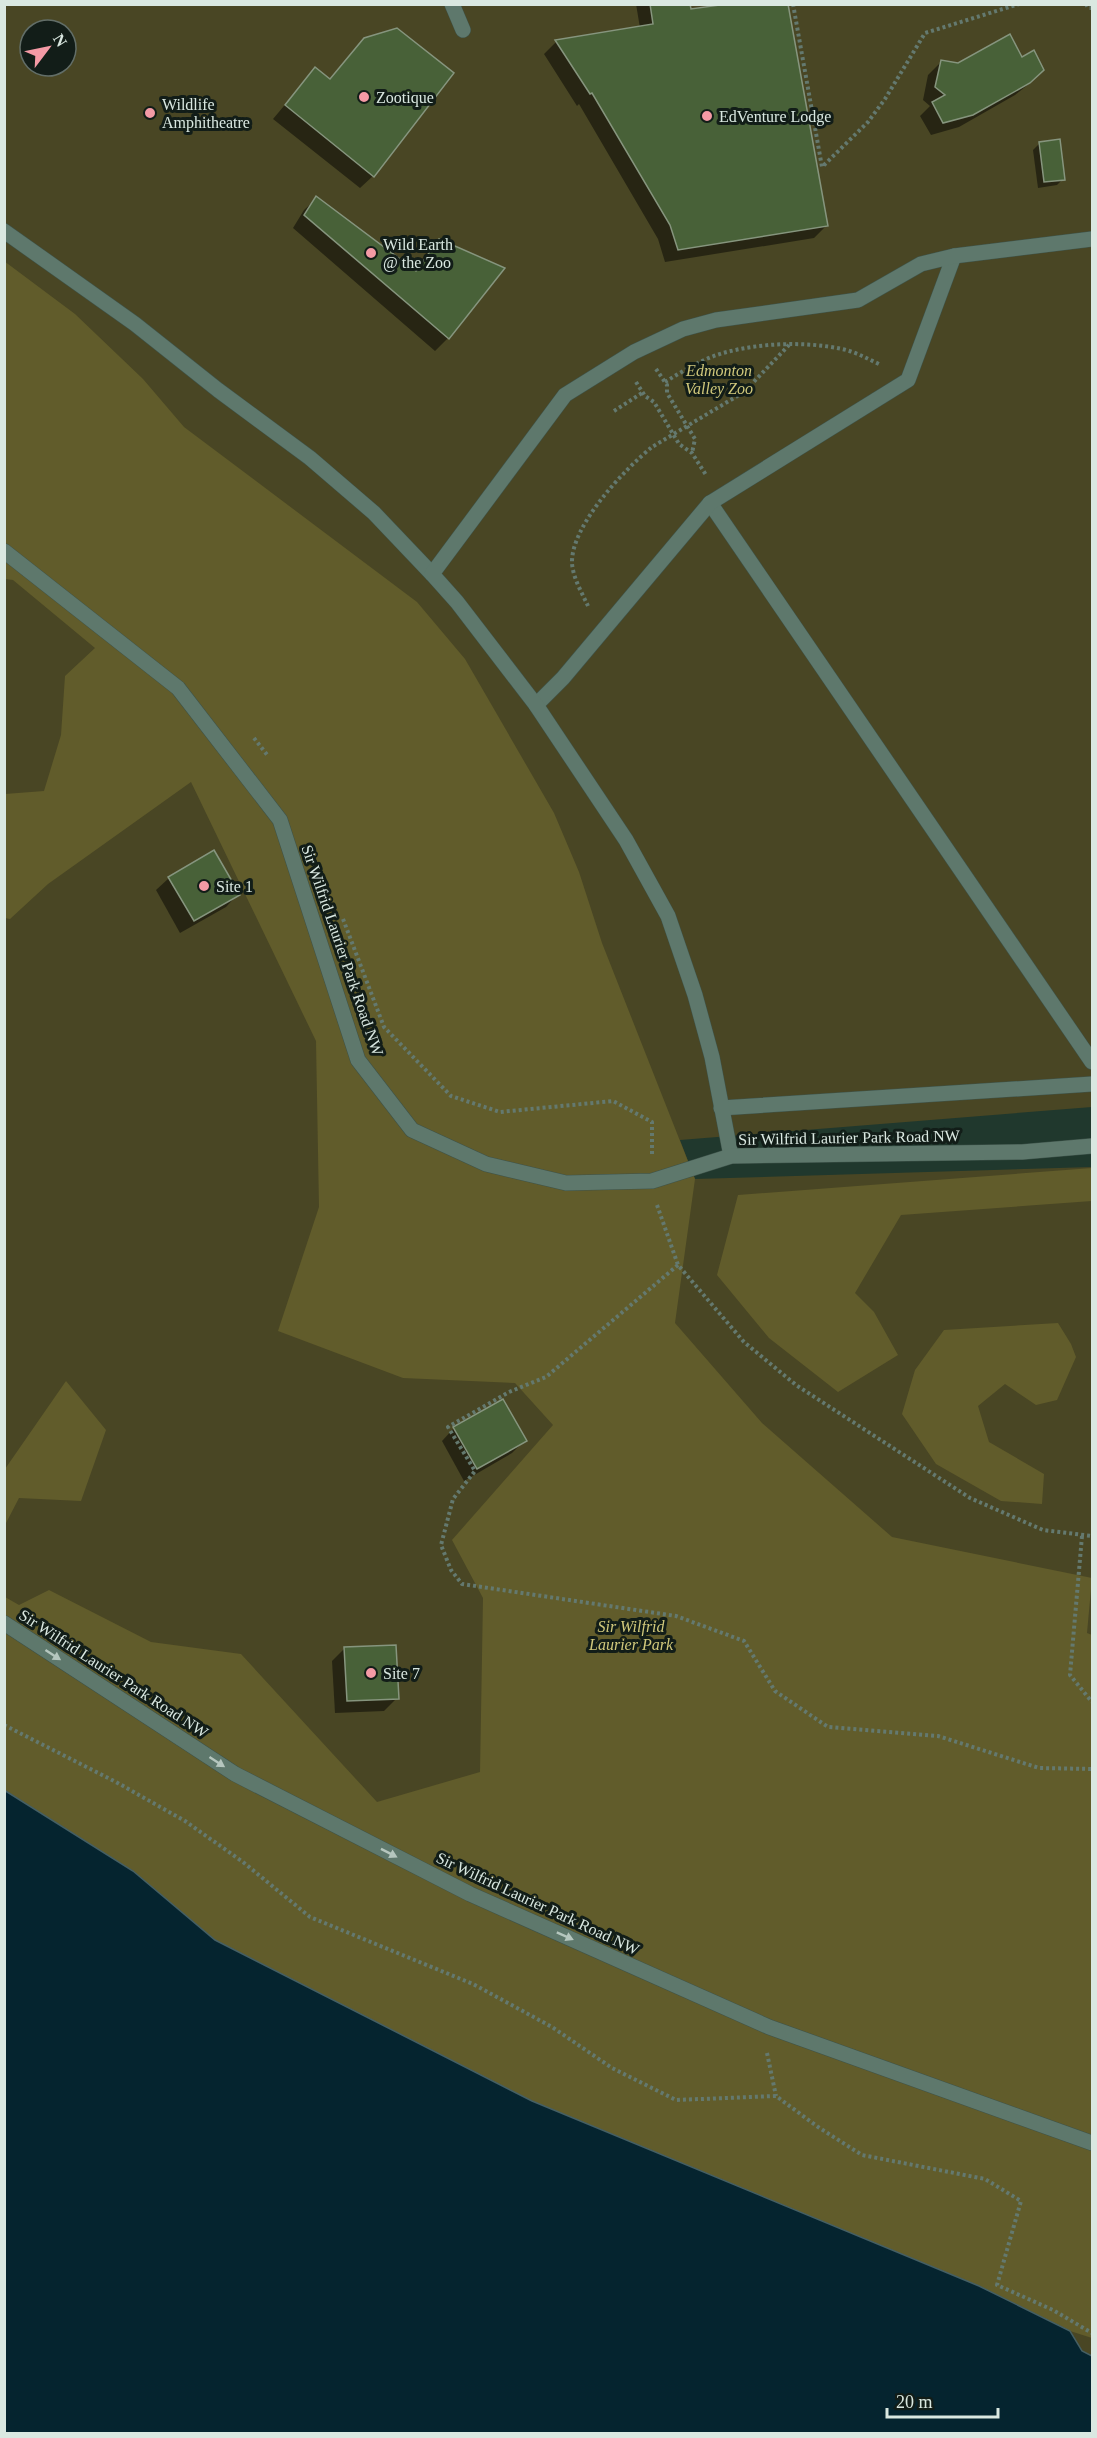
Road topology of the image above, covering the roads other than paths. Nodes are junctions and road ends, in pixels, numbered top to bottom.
1 (452, 4) edge
2 (463, 4) edge
3 (4, 231) edge
4 (1092, 239) edge
5 (954, 256) junction
6 (710, 503) junction
7 (4, 551) edge
8 (432, 574) junction
9 (536, 705) junction
10 (1092, 1062) edge
11 (1092, 1084) edge
12 (721, 1108) junction
13 (1092, 1146) edge
14 (731, 1156) junction
15 (4, 1623) edge
16 (1092, 2143) edge

1 - 2 street
3 - 8 street
4 - 5 street
5 - 6 street
5 - 8 street
6 - 9 street
6 - 10 street
7 - 14 street, Sir Wilfrid Laurier Park Road NW
8 - 9 street
9 - 12 street
11 - 12 street
12 - 14 street
13 - 14 street, Sir Wilfrid Laurier Park Road NW
15 -> 16 street, Sir Wilfrid Laurier Park Road NW

